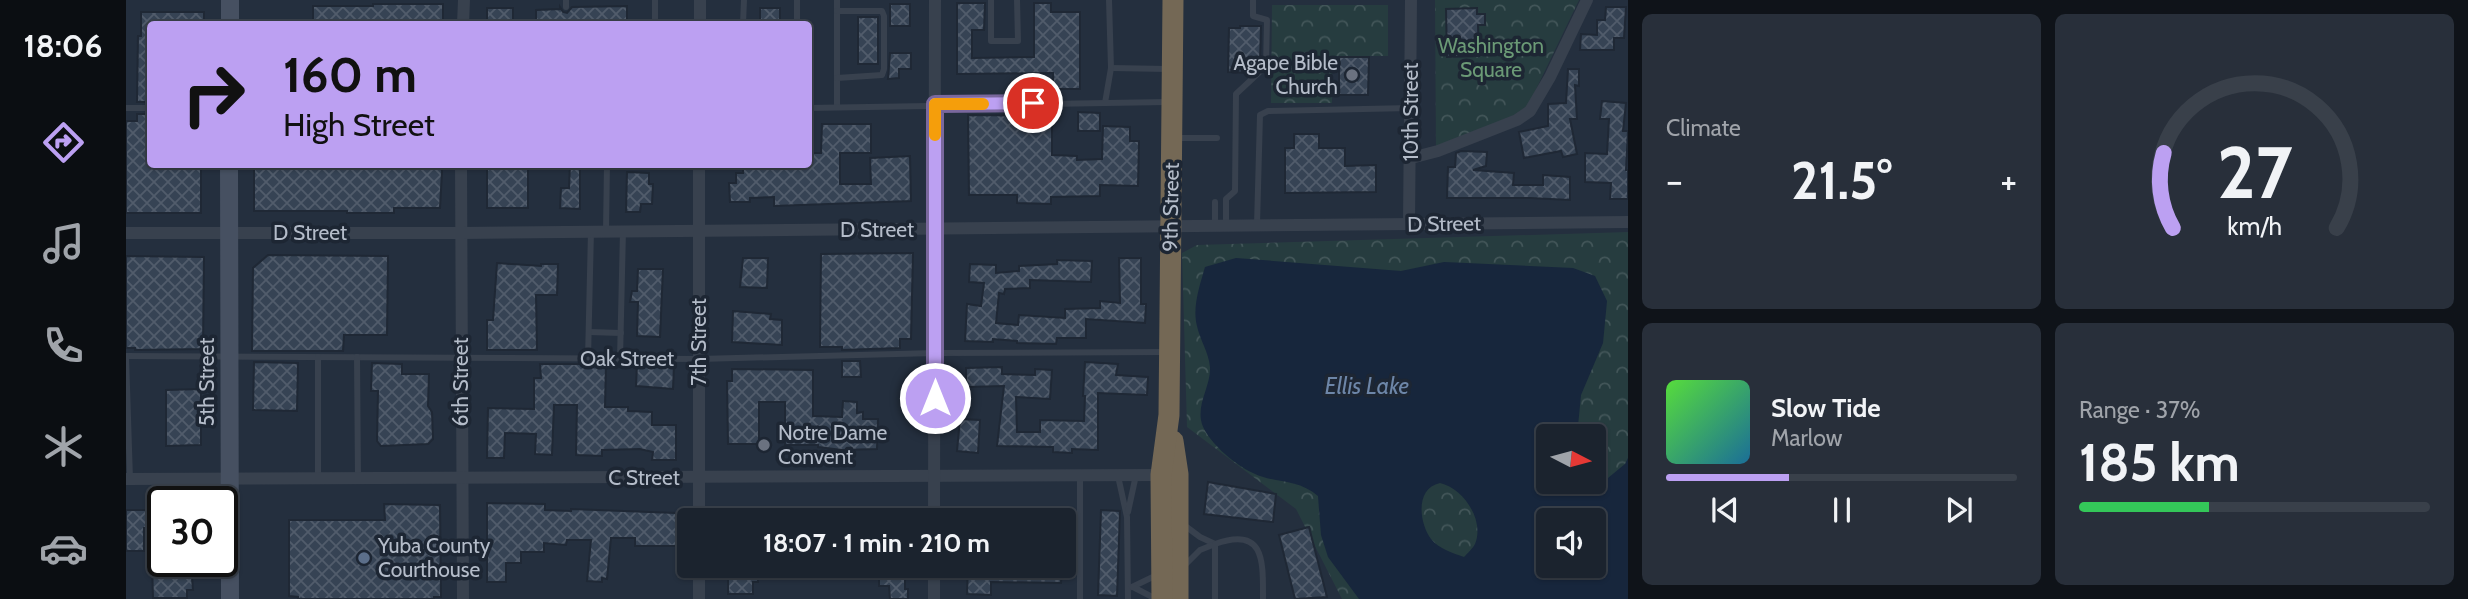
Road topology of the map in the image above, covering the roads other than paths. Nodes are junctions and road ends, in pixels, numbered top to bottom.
1 (230, 0) edge
2 (464, 0) edge
3 (655, 0) edge
4 (700, 0) edge
5 (744, 0) edge
6 (797, 0) edge
7 (837, 0) edge
8 (935, 0) edge
9 (991, 0) edge
10 (1017, 0) edge
11 (1109, 0) edge
12 (1173, 0) edge
13 (1253, 0) edge
14 (1411, 0) edge
15 (1587, 0) edge
16 (837, 11) junction
17 (230, 21) edge
18 (463, 21) edge
19 (655, 21) edge
20 (700, 21) edge
21 (743, 21) edge
22 (797, 21) edge
23 (1111, 68) junction
24 (1173, 69) junction
25 (837, 78) junction
26 (1172, 102) junction
27 (1105, 103) junction
28 (935, 104) junction
29 (838, 107) junction
30 (126, 108) edge
31 (147, 108) edge
32 (812, 108) edge
33 (1411, 108) junction
34 (1172, 138) junction
35 (1217, 138) dead end
36 (1411, 158) junction
37 (229, 168) edge
38 (461, 168) edge
39 (607, 168) edge
40 (699, 168) edge
41 (1215, 202) dead end
42 (1628, 222) edge
43 (1256, 225) junction
44 (1409, 225) junction
45 (1170, 226) junction
46 (1220, 226) junction
47 (935, 230) junction
48 (591, 231) junction
49 (606, 231) junction
50 (623, 231) junction
51 (699, 231) junction
52 (126, 233) edge
53 (229, 233) junction
54 (461, 233) junction
55 (589, 332) junction
56 (621, 332) junction
57 (1169, 352) junction
58 (935, 353) junction
59 (229, 355) junction
60 (126, 356) edge
61 (318, 357) junction
62 (357, 357) junction
63 (460, 359) junction
64 (588, 359) junction
65 (620, 359) junction
66 (699, 359) junction
67 (1169, 415) junction
68 (1118, 474) junction
69 (934, 475) junction
70 (1080, 475) junction
71 (1136, 475) junction
72 (1161, 475) junction
73 (699, 477) junction
74 (358, 478) junction
75 (461, 478) junction
76 (128, 479) edge
77 (230, 479) junction
78 (318, 479) junction
79 (699, 508) edge
80 (934, 508) edge
81 (1127, 517) junction
82 (1178, 519) junction
83 (1215, 544) junction
84 (1170, 572) junction
85 (699, 578) edge
86 (934, 578) edge
87 (1130, 587) junction
88 (230, 599) edge
89 (463, 599) edge
90 (699, 599) edge
91 (934, 599) edge
92 (1080, 599) edge
93 (1128, 599) edge
94 (1156, 599) edge
95 (1162, 599) edge
96 (1178, 599) edge
97 (1215, 599) edge
98 (1263, 599) edge

1 - 17 main road
2 - 18 street
3 - 19 lane
4 - 20 street
5 - 21 lane
6 - 22 lane
7 - 16 lane
8 - 28 street
9 - 10 lane
11 - 23 lane
12 - 24 highway, 9th Street
13 - 46 lane
14 - 33 street, 10th Street
15 - 36 street
16 - 25 lane
16 - 25 lane
23 - 24 lane
23 - 27 lane
24 - 26 highway, 9th Street
25 - 29 lane
26 - 27 lane
26 - 34 highway, 9th Street
27 - 28 lane
28 - 29 lane
28 - 47 street
29 - 32 lane
30 - 31 lane
33 - 36 street, 10th Street
33 - 43 lane
34 - 35 lane
34 - 45 highway, 9th Street
36 - 44 street, 10th Street
37 - 53 main road, 5th Street
38 - 54 street, 6th Street
39 - 49 lane
40 - 51 street, 7th Street
41 - 46 lane
42 - 44 street, D Street
43 - 44 street, D Street
43 - 46 street, D Street
45 - 46 street, D Street
45 - 47 street, D Street
45 - 57 highway, 9th Street
47 - 51 street, D Street
47 - 58 street
48 - 49 street, D Street
48 - 54 street, D Street
48 - 55 lane
49 - 50 street, D Street
50 - 51 street, D Street
50 - 56 lane
51 - 66 street, 7th Street
52 - 53 street, D Street
53 - 54 street, D Street
53 - 59 main road, 5th Street
54 - 63 street, 6th Street
55 - 56 lane
55 - 64 lane
56 - 65 lane
57 - 58 lane, Oak Street
57 - 67 highway, 9th Street
58 - 66 lane, Oak Street
58 - 69 street
59 - 60 lane, Oak Street
59 - 61 lane, Oak Street
59 - 77 main road, 5th Street
60 - 76 lane
61 - 62 lane, Oak Street
61 - 78 lane
62 - 63 lane, Oak Street
62 - 74 lane
63 - 64 lane, Oak Street
63 - 75 street, 6th Street
64 - 65 lane, Oak Street
65 - 66 lane, Oak Street
66 - 73 street, 7th Street
67 - 72 highway, 9th Street
67 - 82 highway, 9th Street
68 - 70 street, C Street
68 - 71 street, C Street
68 - 81 lane
69 - 70 street, C Street
69 - 73 street, C Street
69 - 80 street
70 - 92 lane
71 - 72 street, C Street
71 - 81 lane
72 - 84 highway, 9th Street
73 - 75 street, C Street
73 - 79 street, 7th Street
74 - 75 street, C Street
74 - 78 street, C Street
75 - 89 street, 6th Street
76 - 77 street, C Street
77 - 78 street, C Street
77 - 88 main road, 5th Street
81 - 87 lane
82 - 83 lane
82 - 84 highway, 9th Street
83 - 84 lane
83 - 97 lane
83 - 98 lane
84 - 87 lane
84 - 95 highway, 9th Street
84 - 96 highway, 9th Street
85 - 90 street
86 - 91 street
87 - 93 lane
87 - 94 lane

